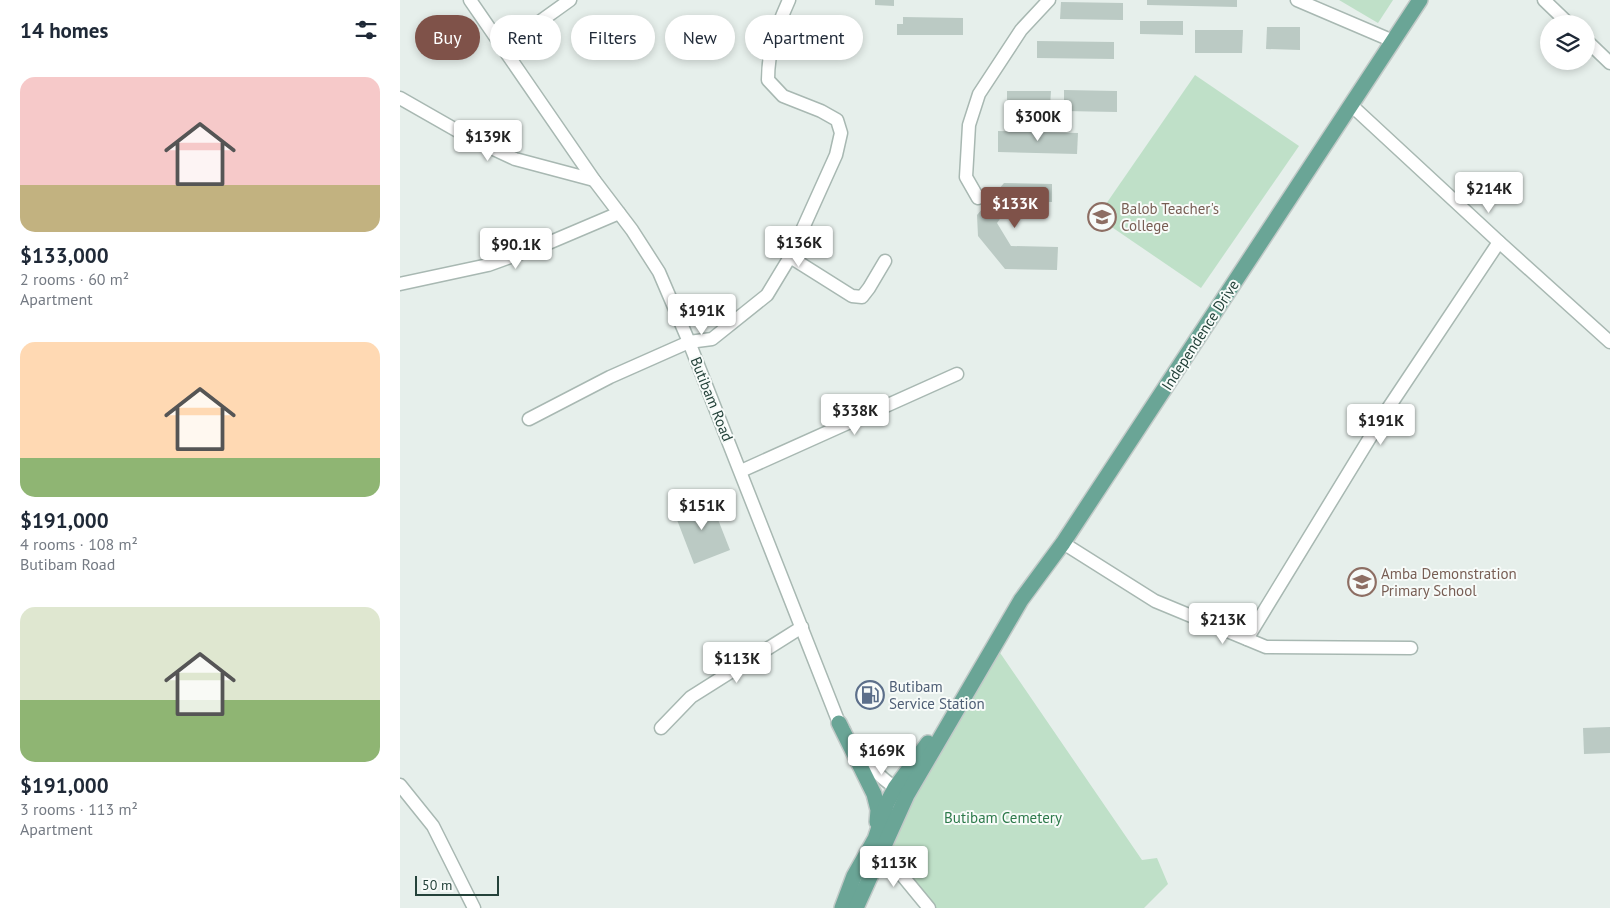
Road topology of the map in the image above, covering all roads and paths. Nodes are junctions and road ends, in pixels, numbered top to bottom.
1 (470, 0) edge
2 (570, 0) edge
3 (789, 0) edge
4 (1049, 0) edge
5 (1297, 0) edge
6 (1420, 0) edge
7 (1544, 0) edge
8 (549, 15) edge
9 (1560, 15) edge
10 (490, 29) edge
11 (1393, 41) junction
12 (1595, 49) edge
13 (511, 60) edge
14 (1610, 63) edge
15 (400, 98) edge
16 (1352, 105) junction
17 (594, 180) junction
18 (978, 198) dead end
19 (619, 213) junction
20 (1499, 242) junction
21 (790, 257) junction
22 (885, 261) dead end
23 (400, 284) edge
24 (689, 342) junction
25 (1610, 342) edge
26 (957, 374) dead end
27 (529, 419) dead end
28 (741, 471) junction
29 (1063, 543) junction
30 (802, 627) junction
31 (1246, 639) junction
32 (1411, 648) dead end
33 (840, 723) junction
34 (661, 728) dead end
35 (400, 785) edge
36 (901, 792) junction
37 (887, 803) junction
38 (899, 813) junction
39 (878, 845) junction
40 (474, 908) edge
41 (842, 908) edge
42 (856, 908) edge
43 (929, 908) edge

1 - 10 street, Butibam Road
2 - 8 street
3 - 21 street
4 - 18 street
5 - 11 street
6 - 11 main road, Independence Drive
7 - 9 street
11 - 16 main road, Independence Drive
12 - 14 street
13 - 17 street, Butibam Road
15 - 17 street
16 - 20 street
16 - 29 main road, Independence Drive
17 - 19 street, Butibam Road
19 - 23 street
19 - 24 street, Butibam Road
20 - 25 street
20 - 31 street
21 - 22 street
21 - 24 street
24 - 27 street
24 - 28 street, Butibam Road
26 - 28 street
28 - 30 street, Butibam Road
29 - 31 street
29 - 36 main road, Independence Drive
30 - 33 street, Butibam Road
30 - 34 street
31 - 32 street
33 - 36 street, Butibam Road
33 - 37 street, Butibam Road
33 - 39 main road
35 - 40 street
36 - 37 main road
36 - 38 main road
37 - 38 street, Butibam Road
37 - 39 main road
38 - 39 main road
39 - 41 main road
39 - 42 main road
39 - 43 street

